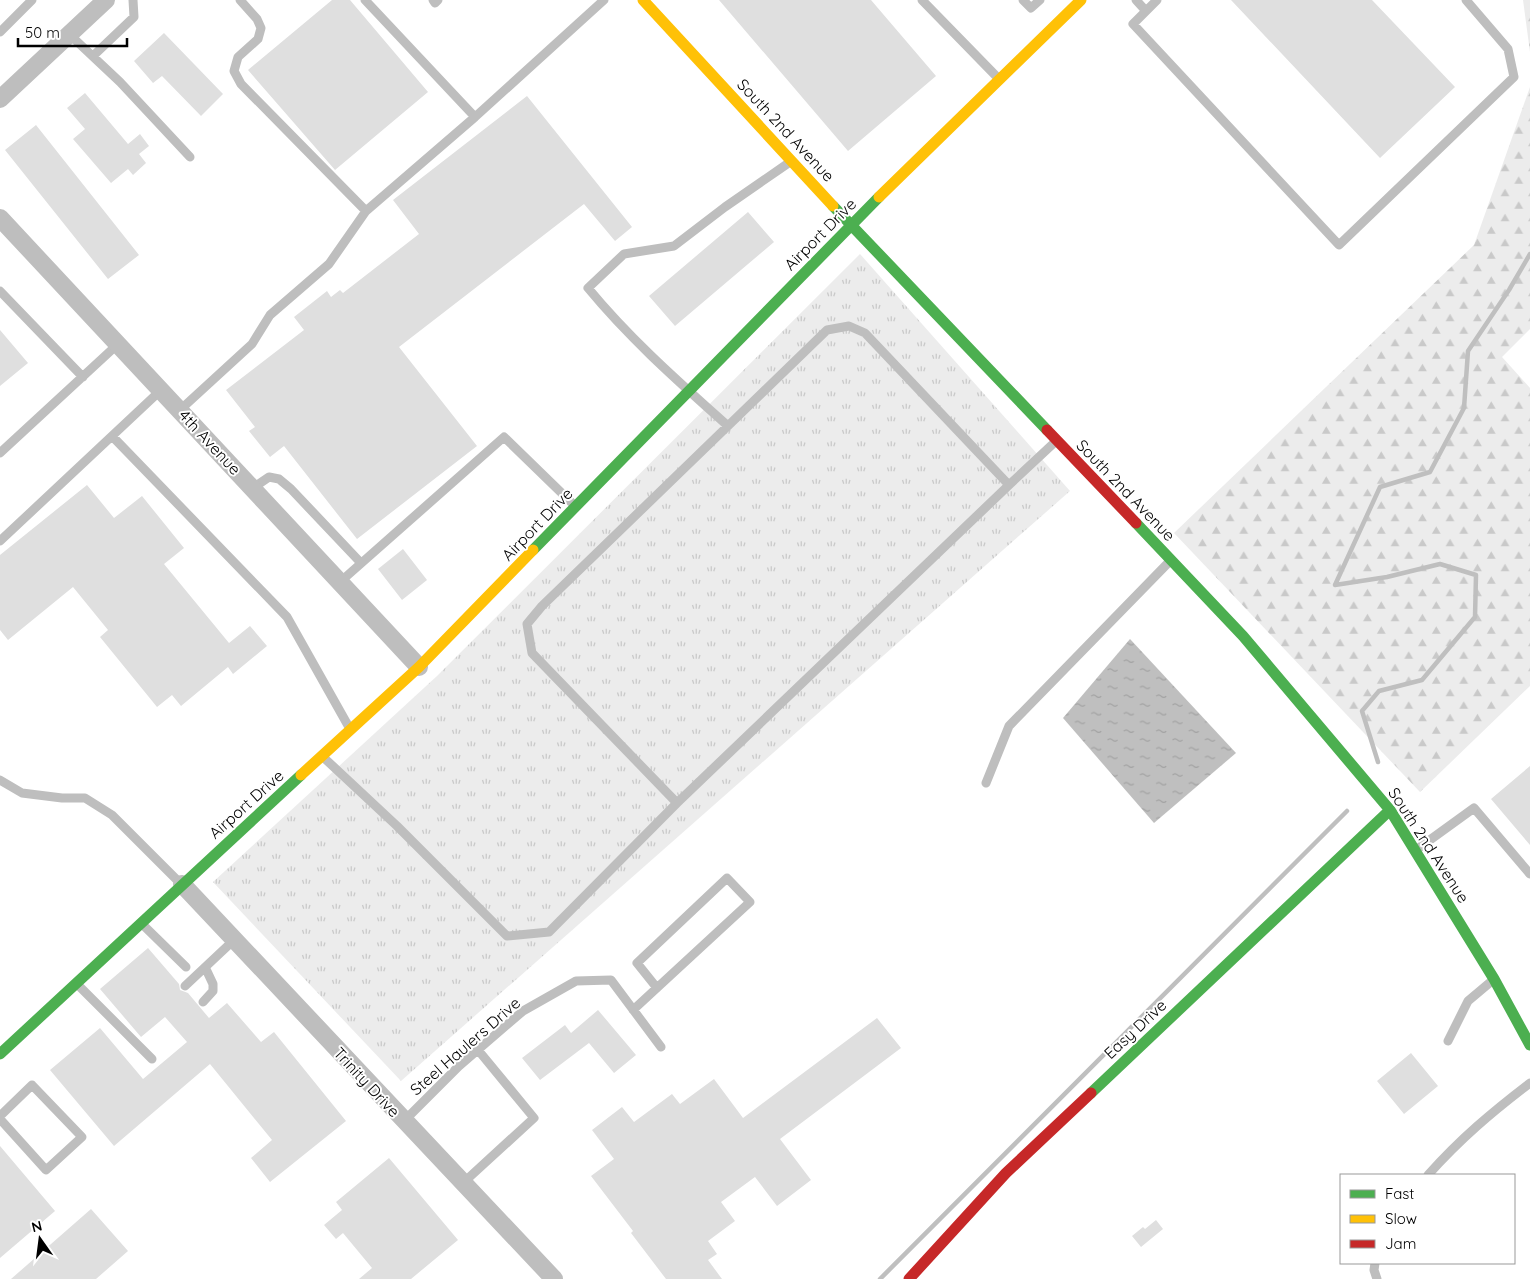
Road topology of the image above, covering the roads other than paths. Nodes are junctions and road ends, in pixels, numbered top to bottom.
1 (32, 0) edge
2 (106, 0) edge
3 (133, 0) edge
4 (240, 0) edge
5 (365, 0) edge
6 (432, 0) edge
7 (438, 0) edge
8 (604, 0) edge
9 (643, 0) edge
10 (922, 0) edge
11 (1023, 0) edge
12 (1040, 0) edge
13 (1081, 0) edge
14 (1136, 0) edge
15 (1157, 0) edge
16 (1466, 0) edge
17 (1146, 11) junction
18 (0, 32) edge
19 (69, 34) junction
20 (93, 56) junction
21 (1000, 80) junction
22 (0, 99) edge
23 (475, 117) junction
24 (190, 157) dead end
25 (792, 161) junction
26 (366, 211) junction
27 (0, 218) edge
28 (852, 225) junction
29 (0, 291) edge
30 (118, 344) junction
31 (83, 377) junction
32 (161, 390) junction
33 (688, 390) junction
34 (180, 410) junction
35 (728, 426) junction
36 (112, 436) junction
37 (1057, 441) junction
38 (0, 453) edge
39 (1009, 485) junction
40 (253, 488) junction
41 (576, 507) junction
42 (0, 541) edge
43 (1171, 560) junction
44 (362, 563) junction
45 (340, 582) junction
46 (419, 667) junction
47 (350, 730) junction
48 (322, 756) junction
49 (0, 780) edge
50 (986, 783) dead end
51 (677, 803) junction
52 (1390, 810) junction
53 (1416, 851) junction
54 (1530, 874) edge
55 (182, 884) junction
56 (141, 922) junction
57 (234, 940) junction
58 (186, 967) dead end
59 (205, 967) junction
60 (1494, 979) junction
61 (76, 983) junction
62 (185, 986) dead end
63 (657, 988) junction
64 (203, 1002) dead end
65 (634, 1010) junction
66 (1448, 1041) dead end
67 (1530, 1045) edge
68 (662, 1047) dead end
69 (478, 1050) junction
70 (0, 1054) edge
71 (152, 1060) dead end
72 (1530, 1083) edge
73 (0, 1117) edge
74 (404, 1121) junction
75 (1429, 1174) edge
76 (463, 1183) junction
77 (1375, 1264) edge
78 (554, 1279) edge
79 (908, 1279) edge
80 (1377, 1279) edge

1 - 18 lane
2 - 19 street
3 - 20 lane
4 - 26 lane
5 - 23 lane
6 - 7 lane
8 - 23 lane
9 - 25 street, South 2nd Avenue
10 - 21 lane
11 - 12 lane
13 - 21 street, Airport Drive
14 - 17 lane
15 - 17 lane
16 - 17 lane
19 - 20 lane
19 - 22 street
20 - 24 lane
21 - 28 street, Airport Drive
23 - 26 lane
25 - 28 street, South 2nd Avenue
25 - 33 lane
26 - 34 lane
27 - 30 street, 4th Avenue
28 - 33 street, Airport Drive
28 - 37 street, South 2nd Avenue
29 - 31 lane
30 - 31 lane
30 - 32 street, 4th Avenue
31 - 38 lane
32 - 34 street, 4th Avenue
32 - 36 lane
33 - 35 lane
33 - 41 street, Airport Drive
34 - 40 street, 4th Avenue
35 - 39 lane
35 - 51 lane
36 - 42 lane
36 - 47 lane
37 - 39 lane
37 - 43 street, South 2nd Avenue
39 - 51 lane
40 - 44 lane
40 - 45 street, 4th Avenue
41 - 44 lane
41 - 46 street, Airport Drive
43 - 50 lane
43 - 52 street, South 2nd Avenue
44 - 45 lane
45 - 46 street, 4th Avenue
46 - 47 street, Airport Drive
47 - 48 street, Airport Drive
48 - 51 lane
48 - 55 street, Airport Drive
49 - 55 lane
52 - 53 street, South 2nd Avenue
52 - 79 street, Easy Drive
53 - 54 lane
53 - 60 street, South 2nd Avenue
55 - 56 street, Airport Drive
55 - 57 street, Trinity Drive
56 - 58 lane
56 - 61 street, Airport Drive
57 - 59 lane
57 - 74 street, Trinity Drive
59 - 62 lane
59 - 64 lane
60 - 66 lane
60 - 67 street, South 2nd Avenue
61 - 70 street, Airport Drive
61 - 71 lane
63 - 63 lane
63 - 65 lane
65 - 68 lane, Steel Haulers Drive
65 - 69 lane, Steel Haulers Drive
69 - 74 lane, Steel Haulers Drive
69 - 76 lane
72 - 75 lane
73 - 73 lane
74 - 76 street, Trinity Drive
76 - 78 street, Trinity Drive
77 - 80 lane

